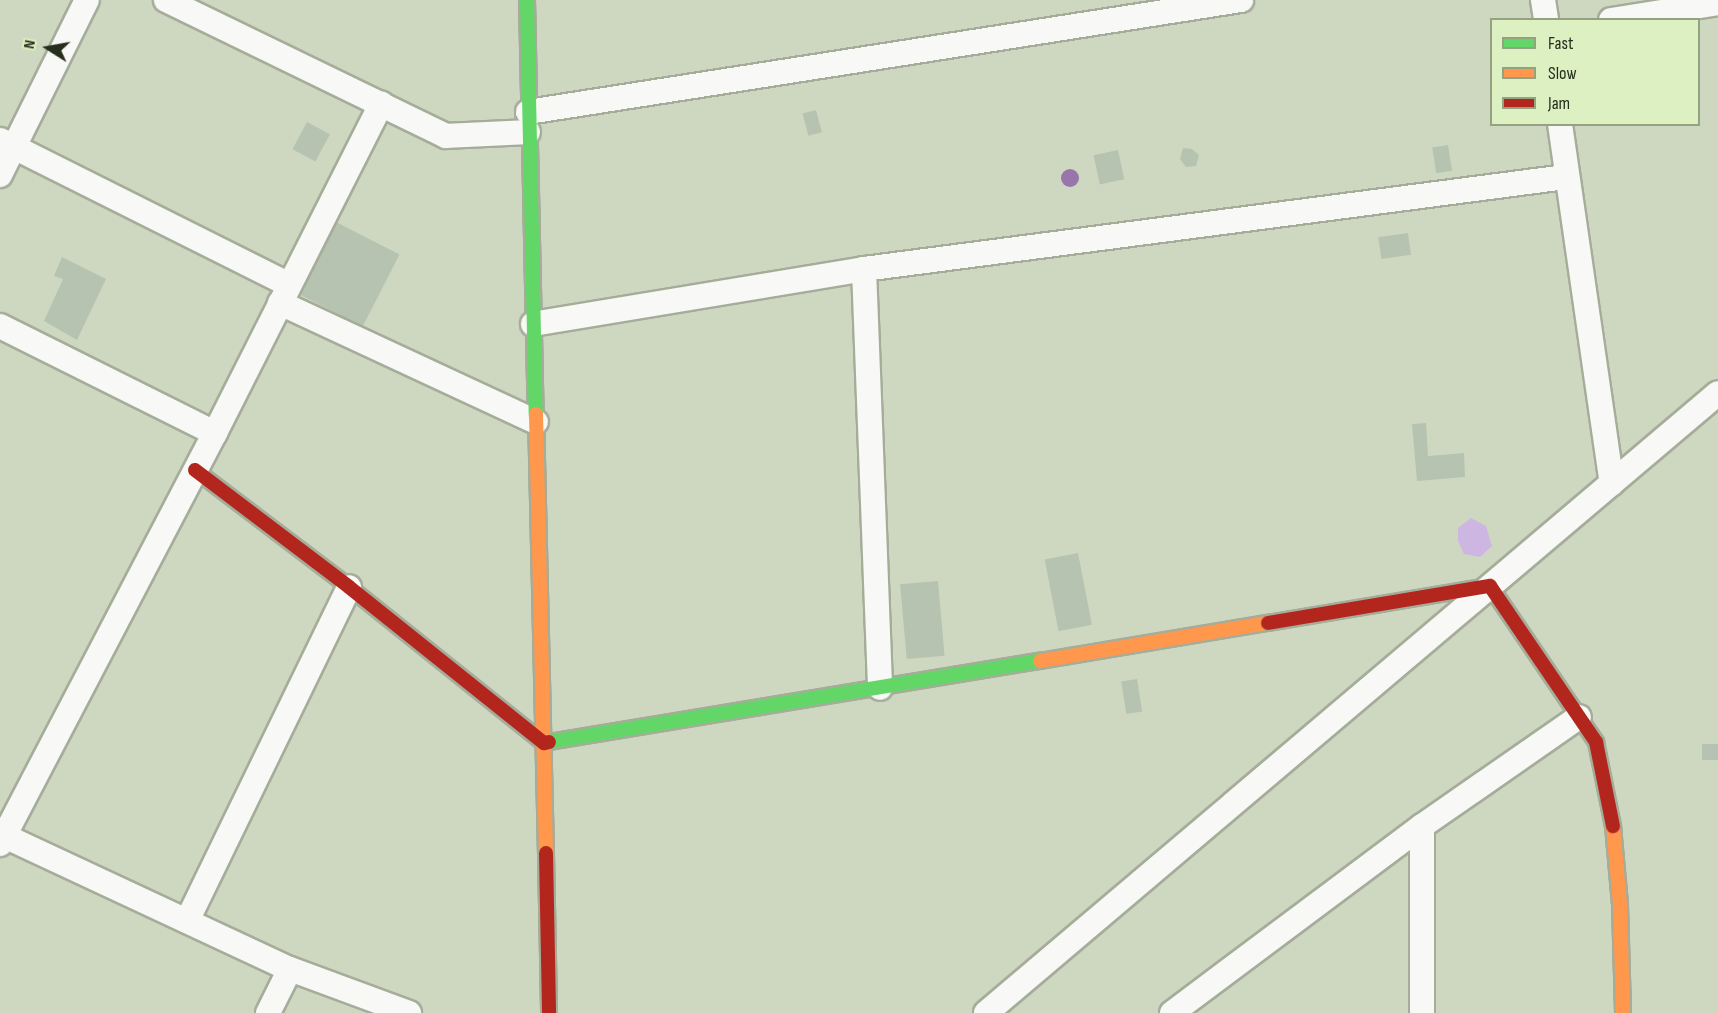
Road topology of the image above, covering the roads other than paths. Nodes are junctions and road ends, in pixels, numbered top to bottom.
1 (87, 0) edge
2 (166, 0) edge
3 (527, 0) edge
4 (1241, 0) edge
5 (1543, 0) edge
6 (1718, 3) edge
7 (1546, 18) edge
8 (1624, 18) edge
9 (381, 104) junction
10 (528, 122) junction
11 (1560, 126) edge
12 (7, 144) edge
13 (0, 176) edge
14 (1566, 177) junction
15 (864, 269) junction
16 (284, 294) junction
17 (533, 324) junction
18 (0, 326) edge
19 (1718, 393) edge
20 (536, 422) junction
21 (215, 433) junction
22 (195, 470) junction
23 (1612, 483) junction
24 (1490, 586) junction
25 (349, 587) junction
26 (880, 687) junction
27 (1579, 717) junction
28 (544, 743) junction
29 (1422, 826) junction
30 (1, 838) edge
31 (187, 921) junction
32 (290, 969) junction
33 (268, 1013) edge
34 (409, 1013) edge
35 (549, 1013) edge
36 (986, 1013) edge
37 (1172, 1013) edge
38 (1422, 1013) edge
39 (1623, 1013) edge

1 - 12 street
2 - 9 street
3 - 10 street
4 - 10 street
5 - 7 street
6 - 8 street
9 - 10 street
9 - 16 street
10 - 17 street
11 - 14 street
12 - 13 street
12 - 16 street
14 - 15 street
14 - 23 street
15 - 17 street
15 - 26 street
16 - 20 street
16 - 21 street
17 - 20 street
18 - 21 street
19 - 23 street
20 - 28 street
21 - 22 street
22 - 25 street
22 - 30 street
23 - 24 street
24 - 26 street
24 - 27 street
24 - 36 street
25 - 28 street
25 - 31 street
26 - 28 street
27 - 29 street
27 - 39 street
28 - 35 street
29 - 37 street
29 - 38 street
30 - 31 street
31 - 32 street
32 - 33 street
32 - 34 street

